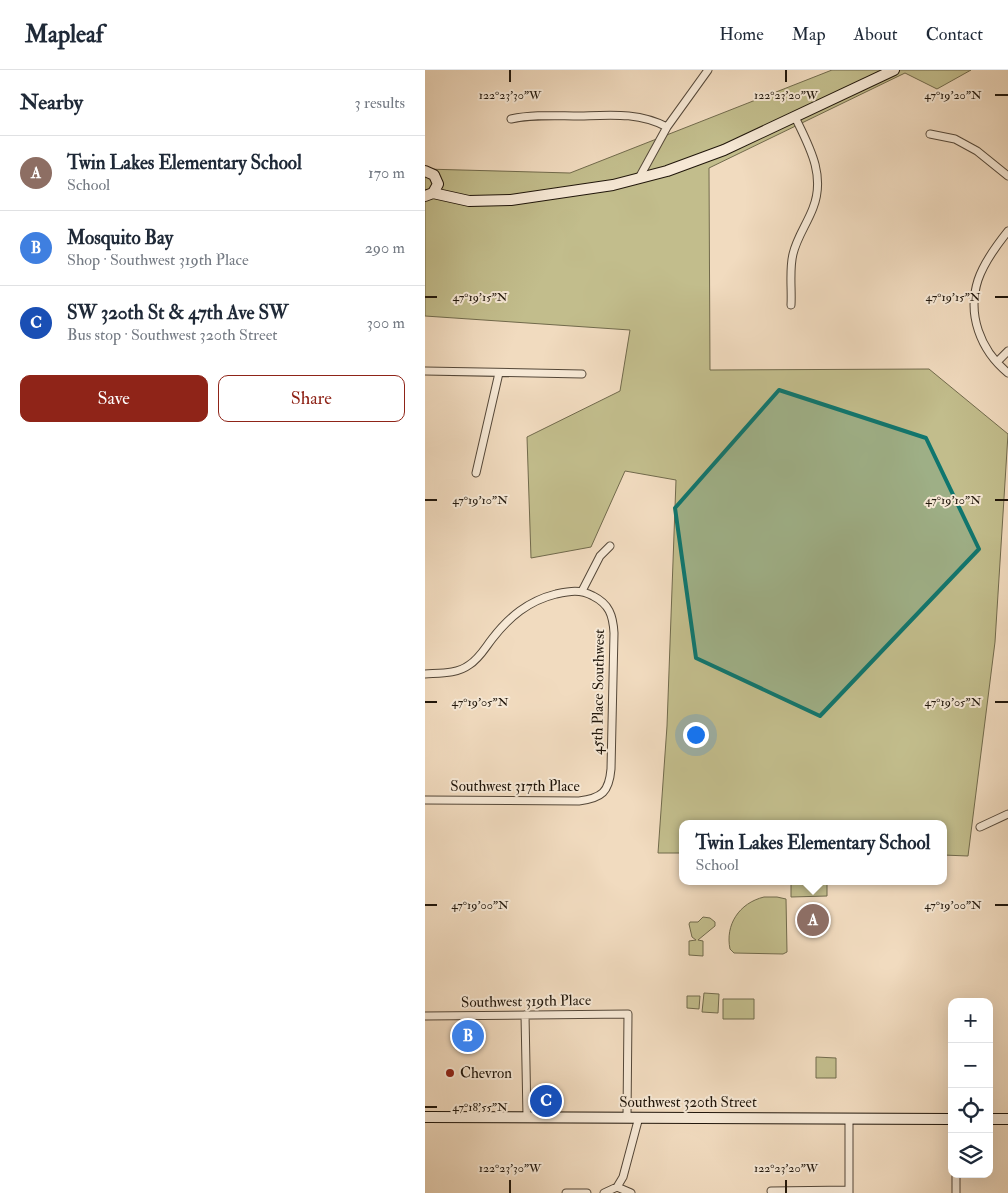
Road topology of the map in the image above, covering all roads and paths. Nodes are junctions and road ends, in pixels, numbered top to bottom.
1 (708, 70) edge
2 (893, 70) edge
3 (795, 117) junction
4 (511, 119) dead end
5 (667, 127) junction
6 (930, 134) dead end
7 (425, 171) edge
8 (1008, 176) edge
9 (639, 178) junction
10 (437, 180) junction
11 (428, 196) edge
12 (454, 199) junction
13 (1008, 231) edge
14 (791, 304) dead end
15 (1008, 351) edge
16 (997, 362) junction
17 (425, 371) edge
18 (499, 373) junction
19 (1008, 373) edge
20 (583, 374) dead end
21 (476, 473) dead end
22 (610, 546) dead end
23 (582, 591) junction
24 (425, 674) edge
25 (604, 792) joint
26 (425, 800) edge
27 (1008, 814) edge
28 (980, 827) dead end
29 (525, 1015) junction
30 (425, 1016) edge
31 (527, 1116) junction
32 (425, 1117) edge
33 (627, 1117) junction
34 (639, 1117) junction
35 (849, 1118) junction
36 (948, 1119) edge
37 (993, 1119) edge
38 (1008, 1119) edge
39 (956, 1178) edge
40 (617, 1187) junction
41 (771, 1191) dead end
42 (849, 1192) edge
43 (566, 1193) edge
44 (587, 1193) edge
45 (604, 1193) edge
46 (631, 1193) edge
47 (956, 1193) edge

1 - 5 street
2 - 3 main road
3 - 9 main road
3 - 14 street
4 - 5 street
5 - 9 street
6 - 8 street
7 - 10 main road
9 - 12 main road
10 - 11 main road
10 - 12 main road
11 - 12 main road
13 - 16 street
15 - 16 street
16 - 19 street
17 - 18 street
18 - 20 street
18 - 21 street
22 - 23 street
23 - 24 street
23 - 25 street, 45th Place Southwest
25 - 26 street, Southwest 317th Place
27 - 28 street
29 - 30 street, Southwest 319th Place
29 - 31 street
29 - 33 street, Southwest 319th Place
31 - 32 main road, Southwest 320th Street
31 - 33 main road, Southwest 320th Street
33 - 34 main road, Southwest 320th Street
34 - 35 main road, Southwest 320th Street
34 - 40 street
35 - 36 main road, Southwest 320th Street
35 - 42 street
37 - 38 main road
39 - 47 street
40 - 45 street
40 - 46 street
41 - 42 street
43 - 44 street

